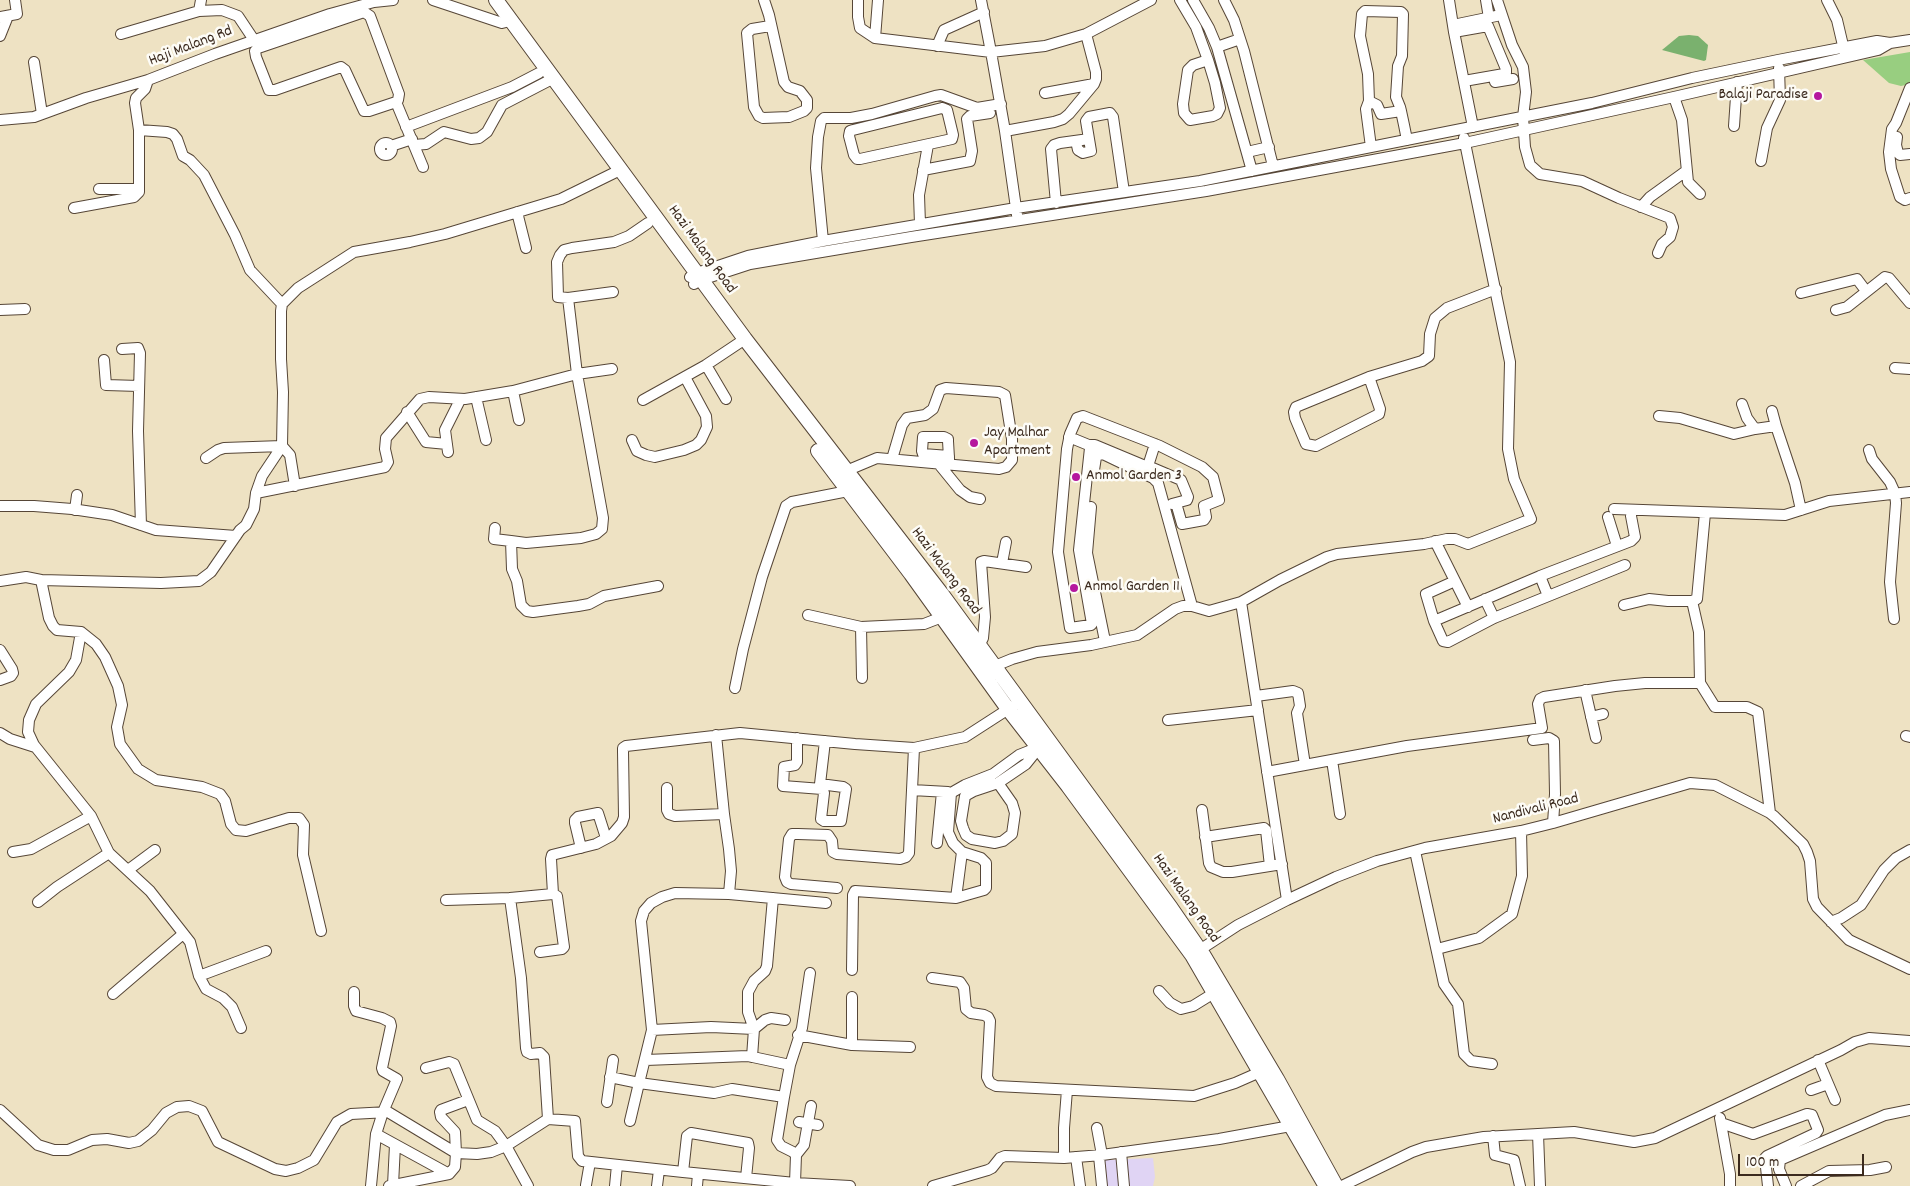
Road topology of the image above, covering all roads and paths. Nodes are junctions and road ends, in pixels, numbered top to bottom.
1 (15, 0) edge
2 (201, 0) edge
3 (393, 0) edge
4 (433, 0) edge
5 (485, 0) edge
6 (764, 0) edge
7 (858, 0) edge
8 (878, 0) edge
9 (1151, 0) edge
10 (1180, 0) edge
11 (1193, 0) edge
12 (1224, 0) edge
13 (1450, 0) edge
14 (1456, 0) edge
15 (1486, 0) edge
16 (1497, 0) edge
17 (1827, 0) edge
18 (984, 4) edge
19 (199, 11) junction
20 (501, 13) edge
21 (1501, 15) junction
22 (4, 16) edge
23 (1489, 18) junction
24 (770, 26) junction
25 (1455, 26) junction
26 (121, 34) dead end
27 (1086, 34) junction
28 (0, 36) edge
29 (875, 38) junction
30 (1240, 39) junction
31 (254, 40) junction
32 (1910, 40) edge
33 (938, 46) junction
34 (1217, 47) junction
35 (991, 52) junction
36 (1844, 52) junction
37 (1208, 60) junction
38 (1778, 60) junction
39 (34, 62) dead end
40 (1779, 72) junction
41 (546, 78) junction
42 (1514, 79) dead end
43 (148, 80) junction
44 (1737, 82) junction
45 (1094, 84) junction
46 (1464, 84) junction
47 (1910, 88) edge
48 (1045, 93) dead end
49 (1674, 97) junction
50 (1369, 100) junction
51 (396, 102) junction
52 (1001, 104) junction
53 (1576, 106) junction
54 (1401, 112) junction
55 (990, 113) dead end
56 (42, 114) junction
57 (1523, 117) junction
58 (1578, 119) junction
59 (0, 120) edge
60 (1896, 124) junction
61 (1734, 126) dead end
62 (406, 127) junction
63 (1473, 127) junction
64 (1462, 129) junction
65 (1524, 129) junction
66 (139, 130) junction
67 (1005, 131) junction
68 (1408, 140) junction
69 (413, 142) junction
70 (1465, 143) junction
71 (928, 145) junction
72 (391, 146) dead end
73 (1268, 147) junction
74 (1371, 147) junction
75 (1246, 152) junction
76 (1910, 154) edge
77 (1761, 161) dead end
78 (1273, 166) junction
79 (423, 167) dead end
80 (923, 170) junction
81 (1252, 171) junction
82 (1686, 171) junction
83 (616, 172) junction
84 (100, 189) dead end
85 (139, 189) junction
86 (1124, 192) junction
87 (1700, 194) dead end
88 (1910, 198) edge
89 (1056, 203) junction
90 (1641, 207) junction
91 (74, 208) dead end
92 (1016, 208) junction
93 (517, 212) junction
94 (1018, 220) junction
95 (648, 223) junction
96 (920, 224) junction
97 (823, 241) junction
98 (526, 248) dead end
99 (1658, 253) dead end
100 (696, 278) junction
101 (1496, 289) junction
102 (1866, 291) junction
103 (613, 292) dead end
104 (1801, 293) dead end
105 (568, 298) junction
106 (1910, 303) edge
107 (282, 304) junction
108 (25, 309) dead end
109 (0, 310) edge
110 (1836, 310) dead end
111 (742, 341) junction
112 (122, 349) dead end
113 (104, 360) dead end
114 (706, 365) junction
115 (1895, 368) dead end
116 (612, 369) dead end
117 (1910, 369) edge
118 (577, 374) junction
119 (685, 377) junction
120 (1369, 377) junction
121 (139, 386) junction
122 (513, 391) junction
123 (476, 397) junction
124 (726, 398) dead end
125 (460, 400) junction
126 (643, 400) dead end
127 (1742, 404) dead end
128 (407, 412) junction
129 (1772, 412) dead end
130 (1659, 416) dead end
131 (519, 420) dead end
132 (1776, 426) junction
133 (1755, 429) junction
134 (1070, 437) junction
135 (486, 440) dead end
136 (632, 440) dead end
137 (1155, 444) junction
138 (282, 446) junction
139 (1091, 446) junction
140 (1869, 450) dead end
141 (1098, 457) junction
142 (206, 458) dead end
143 (892, 459) junction
144 (945, 461) junction
145 (1130, 463) junction
146 (1143, 465) dead end
147 (846, 471) junction
148 (1182, 481) junction
149 (1158, 484) junction
150 (296, 486) junction
151 (852, 487) junction
152 (1910, 492) edge
153 (256, 493) junction
154 (1895, 493) junction
155 (78, 495) dead end
156 (980, 499) dead end
157 (1176, 503) junction
158 (1165, 505) junction
159 (0, 506) edge
160 (75, 510) junction
161 (1801, 510) junction
162 (1705, 513) junction
163 (1631, 516) dead end
164 (141, 525) junction
165 (494, 528) dead end
166 (236, 536) junction
167 (511, 541) junction
168 (1435, 541) junction
169 (1006, 542) dead end
170 (1617, 546) junction
171 (1002, 563) junction
172 (1625, 565) dead end
173 (1026, 567) dead end
174 (1540, 576) junction
175 (0, 580) edge
176 (41, 580) junction
177 (1455, 581) junction
178 (658, 586) dead end
179 (1548, 596) junction
180 (1485, 599) junction
181 (1692, 601) junction
182 (1241, 602) junction
183 (1093, 604) junction
184 (1624, 605) dead end
185 (1192, 606) junction
186 (1468, 607) junction
187 (808, 615) dead end
188 (942, 617) junction
189 (1494, 618) junction
190 (1894, 619) dead end
191 (1434, 621) junction
192 (862, 627) junction
193 (81, 632) junction
194 (1106, 641) junction
195 (979, 646) junction
196 (0, 650) edge
197 (988, 669) junction
198 (862, 678) dead end
199 (0, 680) edge
200 (1700, 683) junction
201 (735, 688) dead end
202 (1585, 690) junction
203 (1256, 696) junction
204 (1014, 705) junction
205 (1258, 710) junction
206 (1603, 714) dead end
207 (1591, 717) junction
208 (1168, 720) dead end
209 (0, 733) edge
210 (716, 735) junction
211 (797, 738) junction
212 (1596, 738) dead end
213 (1533, 740) dead end
214 (825, 741) junction
215 (35, 747) junction
216 (1044, 747) junction
217 (914, 748) junction
218 (1332, 763) junction
219 (1353, 764) dead end
220 (1305, 765) junction
221 (1023, 771) dead end
222 (1267, 772) junction
223 (998, 784) junction
224 (667, 788) dead end
225 (912, 790) junction
226 (947, 792) junction
227 (1202, 810) dead end
228 (1770, 813) junction
229 (724, 814) junction
230 (1340, 814) dead end
231 (91, 816) junction
232 (1553, 823) junction
233 (1521, 831) junction
234 (1205, 837) junction
235 (606, 838) junction
236 (937, 843) dead end
237 (581, 848) junction
238 (155, 850) dead end
239 (1910, 850) edge
240 (1415, 851) junction
241 (13, 852) dead end
242 (962, 852) junction
243 (109, 853) junction
244 (1282, 864) junction
245 (1270, 866) junction
246 (128, 870) junction
247 (837, 888) dead end
248 (553, 894) junction
249 (729, 894) junction
250 (510, 898) junction
251 (773, 898) junction
252 (956, 898) junction
253 (446, 900) dead end
254 (1287, 900) junction
255 (38, 902) dead end
256 (826, 903) dead end
257 (1831, 922) junction
258 (321, 931) dead end
259 (183, 934) junction
260 (1437, 949) junction
261 (266, 951) dead end
262 (540, 952) dead end
263 (1196, 952) junction
264 (1910, 969) edge
265 (852, 970) dead end
266 (810, 973) dead end
267 (199, 976) junction
268 (932, 978) dead end
269 (1159, 991) dead end
270 (354, 992) dead end
271 (1214, 993) junction
272 (113, 994) dead end
273 (852, 997) dead end
274 (785, 1020) dead end
275 (241, 1028) dead end
276 (754, 1029) junction
277 (652, 1030) junction
278 (798, 1035) junction
279 (1910, 1041) edge
280 (852, 1046) junction
281 (910, 1047) dead end
282 (752, 1057) junction
283 (613, 1060) dead end
284 (646, 1060) junction
285 (1818, 1060) junction
286 (790, 1064) junction
287 (1492, 1064) dead end
288 (426, 1068) dead end
289 (1260, 1072) junction
290 (610, 1077) junction
291 (639, 1083) junction
292 (1828, 1084) junction
293 (1068, 1090) junction
294 (1811, 1090) dead end
295 (784, 1097) junction
296 (468, 1100) junction
297 (1835, 1100) dead end
298 (607, 1102) dead end
299 (811, 1106) dead end
300 (1718, 1108) junction
301 (0, 1110) edge
302 (1910, 1110) edge
303 (382, 1112) junction
304 (548, 1119) junction
305 (630, 1122) dead end
306 (1721, 1123) junction
307 (1296, 1125) junction
308 (1097, 1128) dead end
309 (376, 1134) junction
310 (1538, 1134) junction
311 (1492, 1136) junction
312 (395, 1145) junction
313 (506, 1146) junction
314 (1121, 1152) junction
315 (456, 1153) junction
316 (796, 1155) junction
317 (1100, 1155) junction
318 (1076, 1157) junction
319 (1064, 1158) junction
320 (590, 1162) junction
321 (619, 1165) junction
322 (1886, 1167) dead end
323 (659, 1170) junction
324 (683, 1172) junction
325 (449, 1174) junction
326 (698, 1174) junction
327 (751, 1181) edge
328 (798, 1184) edge
329 (952, 1184) edge
330 (586, 1185) edge
331 (371, 1186) edge
332 (391, 1186) edge
333 (528, 1186) edge
334 (616, 1186) edge
335 (657, 1186) edge
336 (697, 1186) edge
337 (850, 1186) edge
338 (933, 1186) edge
339 (1080, 1186) edge
340 (1102, 1186) edge
341 (1124, 1186) edge
342 (1326, 1186) edge
343 (1336, 1186) edge
344 (1342, 1186) edge
345 (1520, 1186) edge
346 (1540, 1186) edge
347 (1730, 1186) edge
348 (1768, 1186) edge
349 (1786, 1186) edge
350 (1801, 1186) edge

1 - 22 street
2 - 19 street
3 - 31 street, Haji Malang Rd
4 - 20 street
5 - 20 main road, Hazi Malang Road
6 - 24 street
7 - 29 street
8 - 29 street
9 - 27 street
10 - 37 street
11 - 34 street
12 - 30 street
13 - 25 street
14 - 25 street
15 - 23 street
16 - 21 street
17 - 36 street
18 - 33 street
18 - 35 street
19 - 26 street
19 - 31 street
20 - 41 main road, Hazi Malang Road
21 - 23 street
21 - 57 street
22 - 28 street
23 - 25 street
24 - 24 street
25 - 46 street
25 - 46 street
27 - 35 street
27 - 45 street
29 - 33 street
30 - 34 street
30 - 73 street
31 - 43 street, Haji Malang Rd
32 - 36 street
33 - 35 street
34 - 75 street
35 - 52 street
36 - 38 street
36 - 40 street
37 - 37 street
38 - 40 street
38 - 53 street
39 - 56 street
40 - 44 street
40 - 77 street
41 - 62 street
41 - 69 street
41 - 83 main road, Hazi Malang Road
42 - 46 street
43 - 56 street, Haji Malang Rd
43 - 66 street
44 - 49 street
44 - 61 street
45 - 48 street
45 - 67 street
46 - 63 street
47 - 60 street
49 - 58 street
49 - 82 street
50 - 54 street
50 - 54 street
50 - 74 street
51 - 51 street
51 - 62 street
52 - 67 street
52 - 97 street
53 - 57 street
53 - 58 street
54 - 68 street
55 - 80 street
56 - 59 street, Haji Malang Rd
57 - 63 street
57 - 65 street
58 - 65 street
60 - 76 street
60 - 88 street
62 - 69 street
63 - 64 street
64 - 68 street
64 - 70 street
65 - 70 street
65 - 90 street
66 - 85 street
66 - 107 street
67 - 92 street
68 - 74 street
69 - 72 street
69 - 79 street
70 - 94 street
70 - 101 street
71 - 71 street
71 - 80 street
73 - 75 street
73 - 78 street
74 - 78 street
75 - 81 street
78 - 81 street
80 - 96 street
81 - 86 street
82 - 87 street
82 - 90 street
83 - 93 street
83 - 95 main road, Hazi Malang Road
83 - 100 main road, Hazi Malang Road
84 - 85 street
85 - 91 street
86 - 89 street
86 - 89 street
89 - 92 street
90 - 99 street
92 - 94 street
92 - 96 street
93 - 98 street
93 - 107 street
94 - 100 street
95 - 100 main road, Hazi Malang Road
95 - 105 street
96 - 97 street
97 - 100 street
100 - 111 main road, Hazi Malang Road
101 - 120 street
101 - 168 street
102 - 104 street
102 - 106 street
102 - 110 street
103 - 105 street
105 - 118 street
107 - 138 street
108 - 109 street
111 - 114 street
111 - 147 main road, Hazi Malang Road
111 - 151 main road, Hazi Malang Road
112 - 121 street
113 - 121 street
114 - 119 street
114 - 124 street
115 - 117 street
116 - 118 street
118 - 122 street
118 - 167 street
119 - 126 street
119 - 136 street
120 - 120 street
121 - 164 street
122 - 123 street
122 - 131 street
123 - 125 street
123 - 135 street
125 - 128 street
125 - 128 street
127 - 133 street
128 - 150 street
129 - 132 street
130 - 133 street
132 - 133 street
132 - 161 street
134 - 137 street
134 - 139 street
134 - 183 street
137 - 148 street
137 - 157 street
138 - 142 street
138 - 150 street
138 - 153 street
139 - 141 street
139 - 141 street
140 - 154 street
141 - 145 street
141 - 183 street
143 - 144 street
143 - 144 street
143 - 147 street
144 - 156 street
145 - 146 street
145 - 149 street
147 - 151 main road, Hazi Malang Road
148 - 149 street
148 - 157 street
149 - 158 street
150 - 153 street
151 - 188 main road, Hazi Malang Road
151 - 195 main road, Hazi Malang Road
151 - 201 street
152 - 154 street
153 - 166 street
154 - 161 street
154 - 190 street
155 - 160 street
157 - 158 street
158 - 185 street
159 - 160 street
160 - 164 street
161 - 162 street
162 - 170 street
162 - 181 street
163 - 170 street
164 - 166 street
165 - 167 street
166 - 176 street
167 - 178 street
168 - 177 street
168 - 182 street
169 - 171 street
170 - 174 street
171 - 173 street
171 - 195 street
172 - 179 street
174 - 179 street
174 - 180 street
175 - 176 street
176 - 193 street
177 - 186 street
177 - 191 street
179 - 189 street
180 - 186 street
180 - 189 street
181 - 184 street
181 - 200 street
182 - 185 street
182 - 203 street
183 - 194 street
185 - 194 street
186 - 191 street
187 - 192 street
188 - 192 street
188 - 197 main road, Hazi Malang Road
189 - 191 street
192 - 198 street
193 - 215 street
193 - 258 street
194 - 197 street
195 - 197 main road, Hazi Malang Road
196 - 199 street
197 - 204 main road, Hazi Malang Road
200 - 202 street
200 - 228 street
202 - 207 street
202 - 218 street
203 - 205 street
203 - 220 street
204 - 216 main road, Hazi Malang Road
204 - 217 street
205 - 208 street
205 - 222 street
206 - 207 street
207 - 212 street
209 - 215 street
210 - 211 street
210 - 229 street
210 - 235 street
211 - 214 street
211 - 214 street
213 - 232 street
214 - 217 street
215 - 231 street
216 - 221 street
216 - 223 street
216 - 226 street
216 - 263 main road, Hazi Malang Road
217 - 225 street
218 - 219 street
218 - 220 street
218 - 230 street
220 - 222 street
222 - 244 street
223 - 223 street
224 - 229 street
225 - 226 street
225 - 247 street
226 - 236 street
226 - 242 street
227 - 234 street
228 - 232 street, Nandivali Road
228 - 257 street, Nandivali Road
229 - 249 street
231 - 241 street
231 - 243 street
232 - 233 street, Nandivali Road
233 - 240 street, Nandivali Road
233 - 260 street
234 - 245 street
234 - 245 street
235 - 237 street
235 - 237 street
237 - 248 street
238 - 246 street
239 - 257 street
240 - 254 street, Nandivali Road
240 - 260 street
242 - 252 street
242 - 252 street
243 - 246 street
243 - 255 street
244 - 245 street
244 - 254 street
246 - 259 street
248 - 250 street
248 - 262 street
249 - 251 street
249 - 277 street
250 - 253 street
250 - 304 street
251 - 256 street
251 - 276 street
252 - 265 street
254 - 263 street, Nandivali Road
257 - 264 street, Nandivali Road
259 - 267 street
259 - 272 street
260 - 287 street
261 - 267 street
263 - 271 main road, Hazi Malang Road
263 - 307 main road, Hazi Malang Road
266 - 278 street
267 - 275 street
268 - 293 street
269 - 271 street
270 - 303 street
271 - 289 main road, Hazi Malang Road
273 - 280 street
274 - 276 street
276 - 277 street
276 - 282 street
277 - 284 street
278 - 280 street
278 - 286 street
279 - 285 street
280 - 281 street
282 - 284 street
282 - 286 street
283 - 290 street
284 - 291 street
285 - 292 street
285 - 300 street
286 - 295 street
288 - 296 street
289 - 293 street
289 - 307 main road, Hazi Malang Road
290 - 291 street
290 - 298 street
291 - 295 street
291 - 305 street
292 - 294 street
292 - 297 street
293 - 319 street
295 - 316 street
296 - 313 street
296 - 315 street
299 - 316 street
300 - 306 street
300 - 310 street
301 - 303 street
302 - 349 street
303 - 309 street
303 - 315 street
304 - 313 street
304 - 320 street
306 - 347 street
306 - 348 street
307 - 314 street
307 - 342 main road, Hazi Malang Road
307 - 343 main road, Hazi Malang Road
308 - 317 street
309 - 312 street
309 - 331 street
310 - 311 street
310 - 346 street
311 - 344 street
311 - 345 street
312 - 325 street
312 - 332 street
313 - 315 street
313 - 333 street
314 - 317 street
314 - 341 street
315 - 325 street
316 - 328 street
317 - 318 street
317 - 340 street
318 - 319 street
318 - 339 street
319 - 329 street
320 - 321 street
320 - 330 street
321 - 323 street
321 - 334 street
322 - 350 street
323 - 324 street
323 - 335 street
324 - 326 street
324 - 327 street
325 - 332 street
326 - 327 street
326 - 336 street
327 - 328 street
328 - 337 street
329 - 338 street

